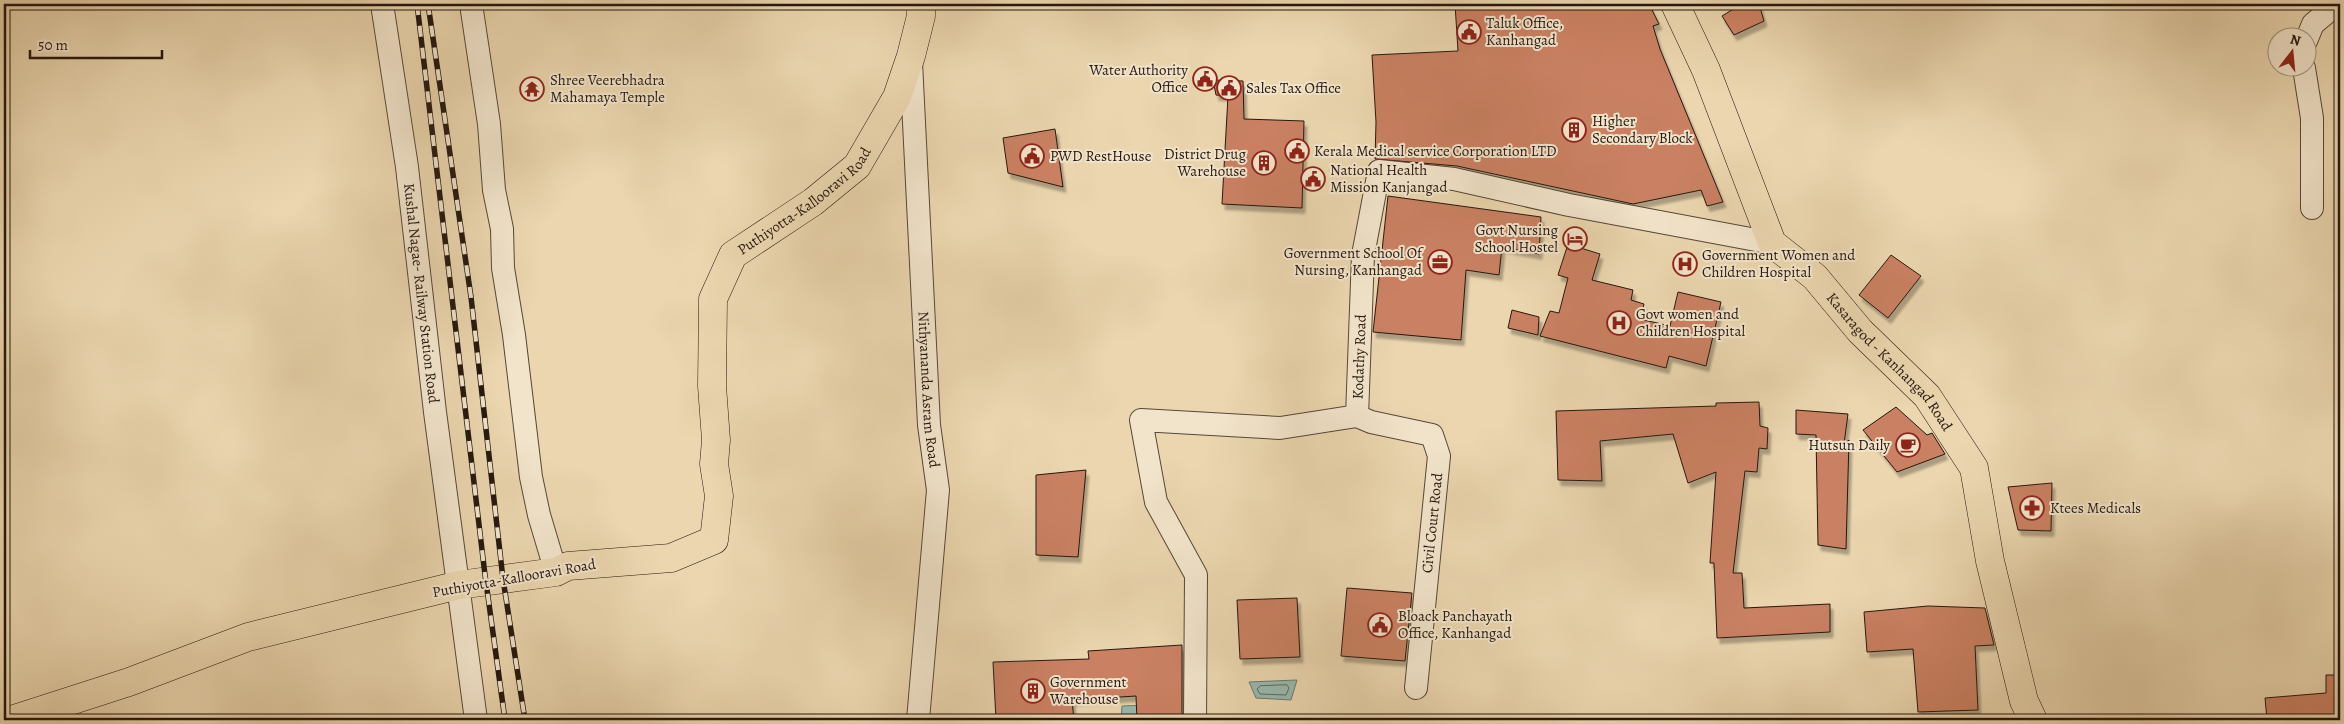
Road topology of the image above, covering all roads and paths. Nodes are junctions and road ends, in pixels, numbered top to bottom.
1 (382, 4) edge
2 (471, 4) edge
3 (921, 4) edge
4 (1676, 4) edge
5 (2337, 4) edge
6 (2311, 28) edge
7 (911, 56) junction
8 (2306, 78) edge
9 (2312, 208) dead end
10 (1772, 243) junction
11 (1357, 416) junction
12 (556, 572) junction
13 (459, 585) junction
14 (1416, 688) dead end
15 (11, 720) edge
16 (476, 720) edge
17 (918, 720) edge
18 (1195, 720) edge
19 (2032, 720) edge

1 - 13 street, Kushal Nagae- Railway Station Road
2 - 12 street
3 - 7 main road, Puthiyotta-Kallooravi Road
4 - 10 main road
5 - 6 street
7 - 12 main road, Puthiyotta-Kallooravi Road
7 - 17 street, Nithyananda Asram Road
8 - 9 street
10 - 11 street, Kodathy Road
10 - 19 main road, Kasaragod - Kanhangad Road
11 - 14 street, Civil Court Road
11 - 18 street, Kodathy Road
12 - 13 main road, Puthiyotta-Kallooravi Road
13 - 15 main road, Puthiyotta-Kallooravi Road
13 - 16 street, Kushal Nagae- Railway Station Road

